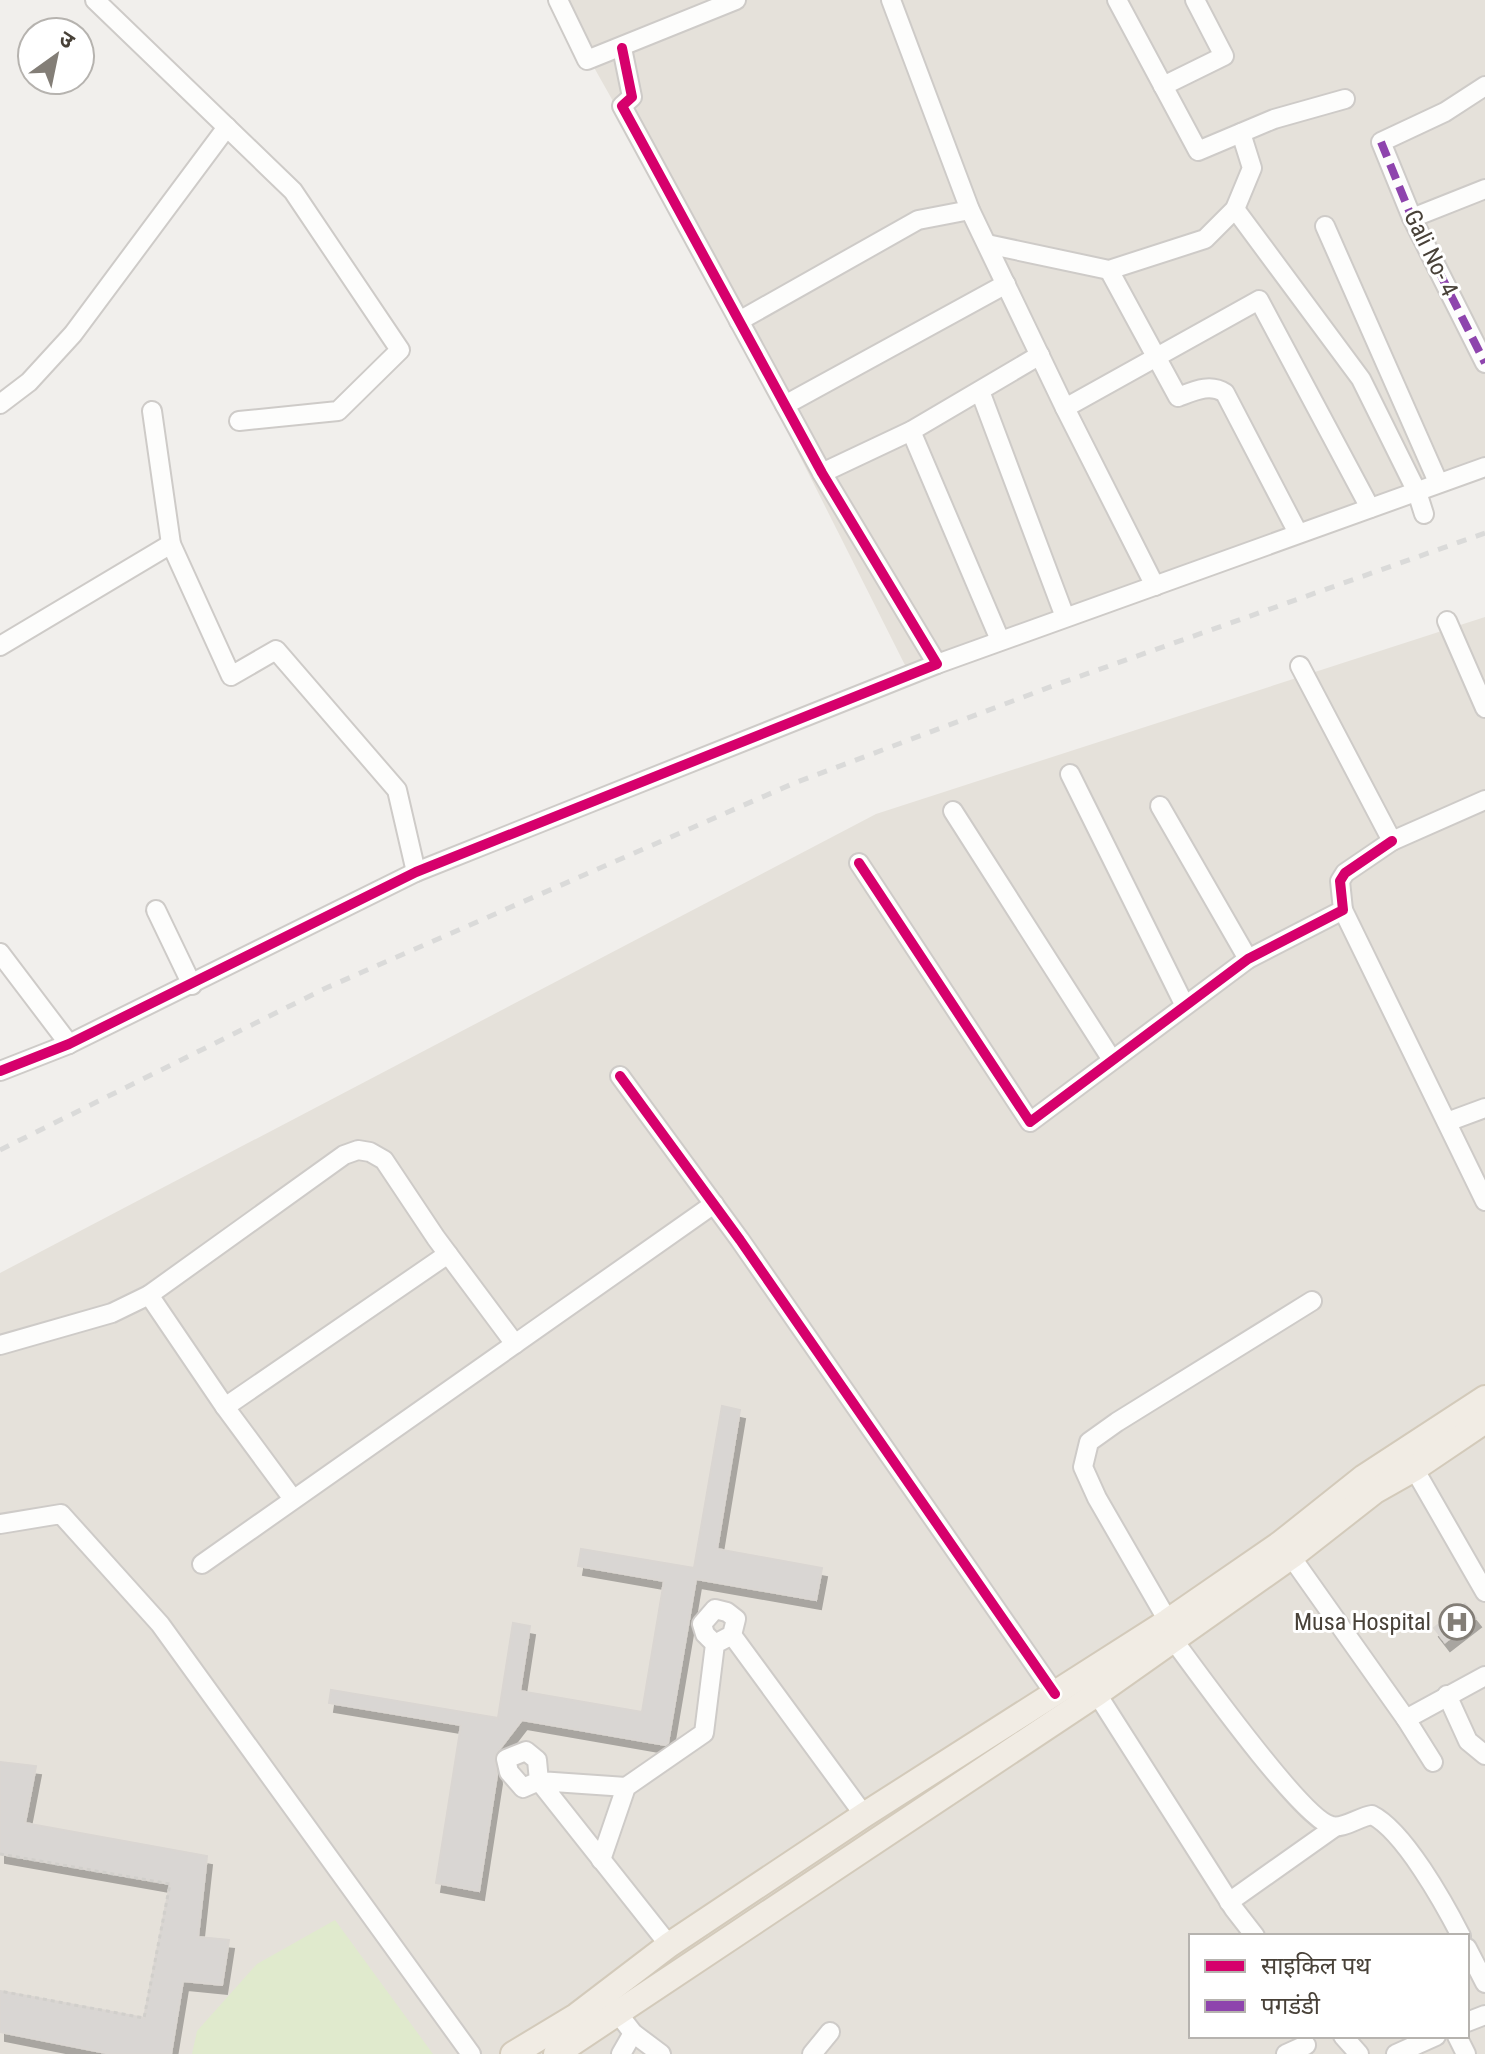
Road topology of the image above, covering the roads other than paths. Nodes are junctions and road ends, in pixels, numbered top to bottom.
1 (95, 0) edge
2 (558, 0) edge
3 (736, 0) edge
4 (891, 0) edge
5 (1117, 0) edge
6 (1195, 0) edge
7 (622, 48) junction
8 (1163, 86) junction
9 (1485, 86) edge
10 (1345, 99) dead end
11 (227, 127) junction
12 (1241, 133) junction
13 (1485, 189) edge
14 (1235, 209) junction
15 (970, 210) junction
16 (1412, 218) junction
17 (1325, 226) dead end
18 (987, 244) junction
19 (1109, 270) junction
20 (1006, 284) junction
21 (739, 321) junction
22 (1040, 355) junction
23 (1156, 357) junction
24 (1484, 358) edge
25 (980, 391) junction
26 (0, 404) edge
27 (785, 405) junction
28 (1065, 408) junction
29 (152, 411) dead end
30 (239, 421) dead end
31 (911, 431) junction
32 (1485, 467) edge
33 (822, 473) junction
34 (1438, 482) junction
35 (1417, 492) junction
36 (1370, 508) junction
37 (1424, 514) dead end
38 (1298, 533) junction
39 (171, 544) junction
40 (1155, 586) junction
41 (1065, 617) junction
42 (1447, 621) dead end
43 (1000, 640) junction
44 (0, 646) edge
45 (937, 664) junction
46 (1300, 666) dead end
47 (1485, 708) edge
48 (1070, 774) dead end
49 (1485, 800) edge
50 (1160, 806) dead end
51 (953, 811) dead end
52 (1392, 841) junction
53 (859, 863) dead end
54 (416, 872) junction
55 (156, 910) dead end
56 (1343, 910) junction
57 (0, 953) edge
58 (1248, 959) junction
59 (192, 985) junction
60 (1184, 1004) junction
61 (69, 1044) junction
62 (1112, 1060) junction
63 (0, 1071) edge
64 (620, 1076) dead end
65 (1485, 1108) edge
66 (1447, 1122) junction
67 (1485, 1201) edge
68 (714, 1204) junction
69 (448, 1254) junction
70 (149, 1295) junction
71 (1312, 1301) dead end
72 (515, 1344) junction
73 (0, 1345) edge
74 (1485, 1398) edge
75 (225, 1407) junction
76 (1485, 1421) edge
77 (1409, 1460) junction
78 (293, 1499) junction
79 (0, 1524) edge
80 (1286, 1549) junction
81 (202, 1564) dead end
82 (1485, 1592) edge
83 (1167, 1628) junction
84 (732, 1635) junction
85 (715, 1644) junction
86 (1485, 1676) edge
87 (1091, 1684) junction
88 (1055, 1694) junction
89 (1447, 1695) junction
90 (1406, 1719) junction
91 (1485, 1755) edge
92 (1433, 1762) dead end
93 (626, 1787) junction
94 (864, 1815) junction
95 (1335, 1827) junction
96 (601, 1860) junction
97 (1229, 1902) junction
98 (1253, 1934) edge
99 (1460, 1934) edge
100 (669, 1945) junction
101 (1469, 1952) edge
102 (1485, 1983) edge
103 (610, 2004) junction
104 (830, 2032) dead end
105 (633, 2033) junction
106 (1345, 2038) edge
107 (1432, 2038) edge
108 (1306, 2045) dead end
109 (471, 2054) edge
110 (513, 2054) edge
111 (556, 2054) edge
112 (621, 2054) edge
113 (661, 2054) edge
114 (812, 2054) edge
115 (1286, 2054) edge
116 (1359, 2054) edge
117 (1396, 2054) edge

1 - 11 street
2 - 7 street
3 - 7 street
4 - 15 street
5 - 8 street
6 - 8 street
7 - 21 street
8 - 12 street
9 - 16 street, Gali No- 4
10 - 12 street
11 - 26 street
11 - 30 street
12 - 14 street
13 - 16 street
14 - 19 street
14 - 35 street
15 - 18 street
15 - 21 street
16 - 24 street, Gali No- 4
17 - 34 street
18 - 19 street
18 - 20 street
19 - 23 street
20 - 22 street
20 - 27 street
21 - 27 street
22 - 25 street
22 - 28 street
23 - 28 street
23 - 36 street
23 - 38 street
25 - 31 street
25 - 41 street
27 - 33 street
28 - 40 street
29 - 39 street
31 - 33 street
31 - 43 street
32 - 34 street
33 - 45 street
34 - 35 street
35 - 36 street
35 - 37 street
36 - 38 street
38 - 40 street
39 - 44 street
39 - 54 street
40 - 41 street
41 - 43 street
42 - 47 street
43 - 45 street
45 - 54 street
46 - 52 street
48 - 60 street
49 - 52 street
50 - 58 street
51 - 62 street
52 - 56 street
53 - 62 street
54 - 59 street
55 - 59 street
56 - 58 street
56 - 66 street
57 - 61 street
58 - 60 street
59 - 61 street
60 - 62 street
61 - 63 street
64 - 68 street
65 - 66 street
66 - 67 street
68 - 72 street
68 - 88 street
69 - 70 street
69 - 72 street
69 - 75 street
70 - 73 street
70 - 75 street
71 - 83 street
72 - 78 street
74 - 77 main road
75 - 78 street
76 - 77 main road
77 - 80 main road
77 - 82 street
78 - 81 street
79 - 109 street
80 - 83 main road
80 - 90 street
83 - 87 main road
83 - 95 street
84 - 85 street
84 - 85 street
84 - 94 street
85 - 93 street
86 - 89 street
87 - 88 main road
87 - 97 street
87 - 103 main road
88 - 94 main road
89 - 90 street
89 - 91 street
90 - 92 street
93 - 96 street
93 - 96 street
94 - 100 main road
95 - 97 street
95 - 99 street
96 - 100 street
97 - 98 street
100 - 103 main road
101 - 102 street
103 - 105 street
103 - 110 main road
103 - 111 main road
104 - 114 street
105 - 112 street
105 - 113 street
106 - 116 street
107 - 117 street
108 - 115 street

